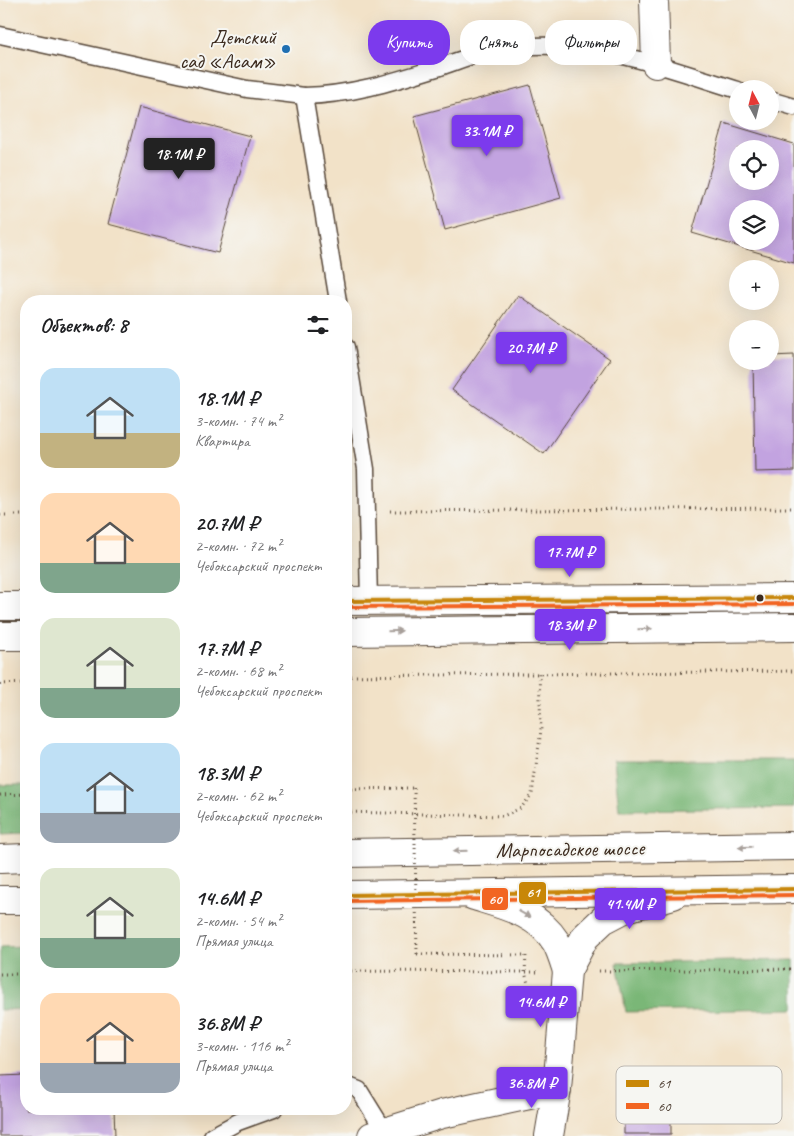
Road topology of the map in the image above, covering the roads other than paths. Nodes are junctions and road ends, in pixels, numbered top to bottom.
1 (654, 0) edge
2 (0, 35) edge
3 (656, 64) junction
4 (729, 87) edge
5 (304, 96) junction
6 (779, 103) edge
7 (794, 107) edge
8 (337, 295) edge
9 (352, 384) edge
10 (794, 598) edge
11 (358, 601) edge
12 (0, 606) edge
13 (20, 606) edge
14 (794, 627) edge
15 (352, 632) edge
16 (0, 636) edge
17 (20, 636) edge
18 (794, 846) edge
19 (352, 853) edge
20 (0, 858) edge
21 (20, 858) edge
22 (794, 889) edge
23 (691, 890) junction
24 (462, 893) junction
25 (352, 895) edge
26 (0, 900) edge
27 (20, 900) edge
28 (567, 971) junction
29 (352, 1087) edge
30 (557, 1089) junction
31 (257, 1115) edge
32 (379, 1134) edge
33 (212, 1136) edge
34 (549, 1136) edge

1 - 3 street
2 - 5 lane
3 - 4 lane
3 - 5 lane
5 - 8 lane
6 - 7 lane
9 - 11 lane
10 - 11 street
12 - 13 street
15 -> 14 street
16 - 17 street
18 -> 19 street, Марпосадское шоссе
20 - 21 street
22 - 23 street, Марпосадское шоссе
23 - 24 street, Марпосадское шоссе
23 - 28 street
24 - 25 street, Марпосадское шоссе
24 -> 28 street
26 - 27 street
28 - 30 street
29 - 32 lane
30 - 32 street
30 - 34 street
31 - 33 lane

